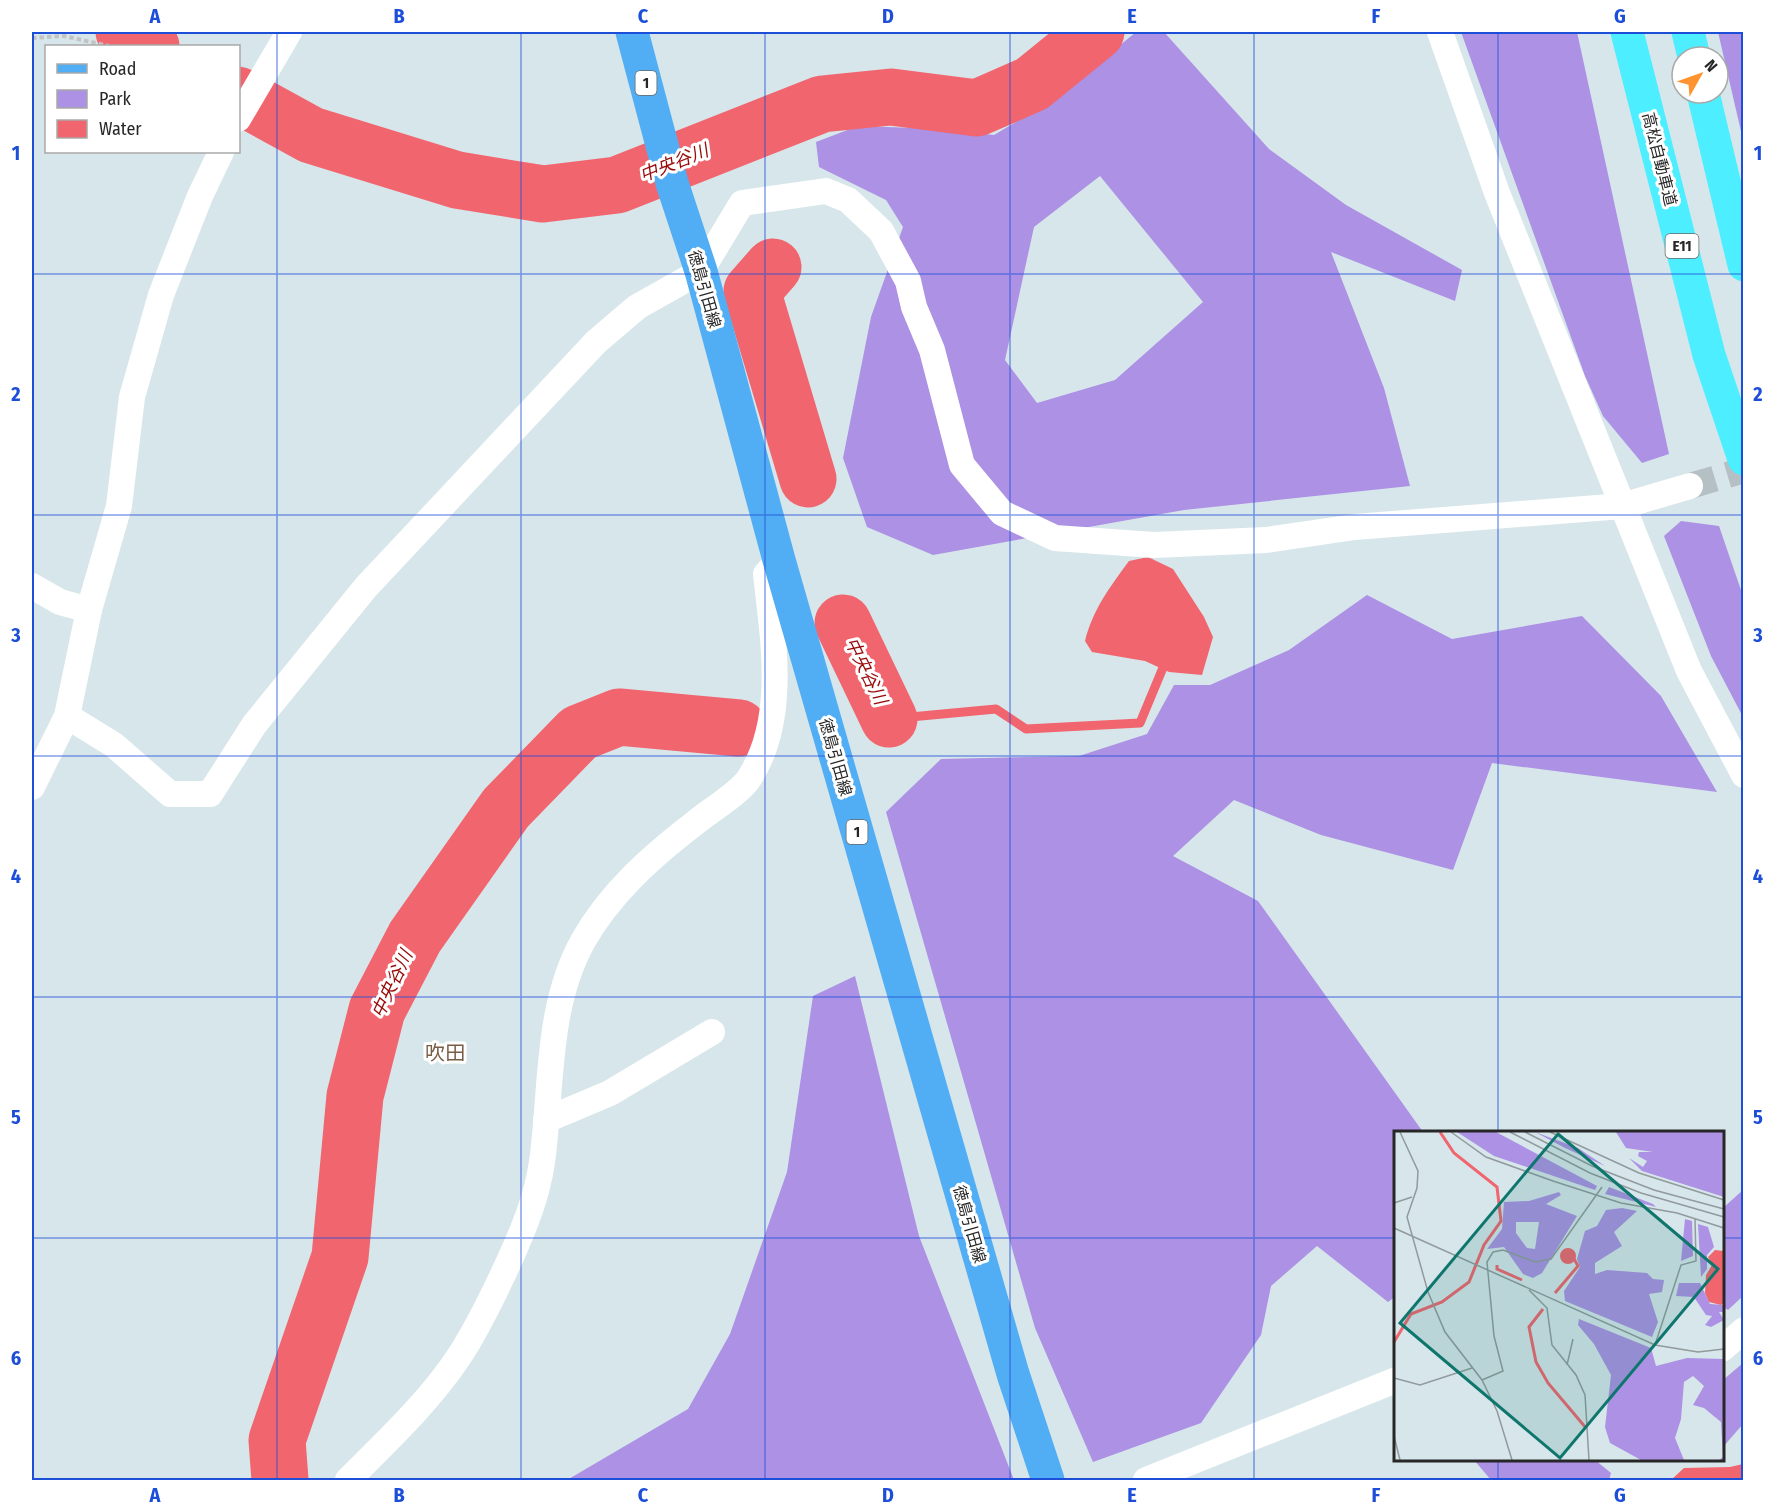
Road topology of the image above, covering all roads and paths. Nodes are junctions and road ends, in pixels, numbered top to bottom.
1 (289, 32) edge
2 (632, 32) edge
3 (1440, 32) edge
4 (1627, 32) edge
5 (32, 39) edge
6 (104, 45) edge
7 (1706, 105) edge
8 (240, 116) edge
9 (221, 153) edge
10 (1743, 265) edge
11 (701, 272) junction
12 (1743, 459) edge
13 (1690, 486) tunnel mouth
14 (1622, 506) junction
15 (779, 560) junction
16 (32, 586) edge
17 (89, 610) junction
18 (67, 716) junction
19 (1743, 775) edge
20 (32, 788) edge
21 (712, 1032) dead end
22 (546, 1120) junction
23 (1743, 1330) edge
24 (1724, 1347) edge
25 (1394, 1380) edge
26 (348, 1480) edge
27 (1048, 1480) edge
28 (1146, 1480) edge

1 - 8 street
2 - 11 main road, 徳島引田線 / 1
3 - 14 street
4 - 12 highway, 高松自動車道 / E11
5 - 6 path
7 - 10 highway
9 - 17 street
11 - 14 street
11 - 15 main road, 徳島引田線 / 1
11 - 18 street
13 - 14 street
14 - 19 street
15 - 22 street
15 - 27 main road, 徳島引田線 / 1
16 - 17 street
17 - 18 street
18 - 20 street
21 - 22 street
22 - 26 street
23 - 24 street
25 - 28 street

